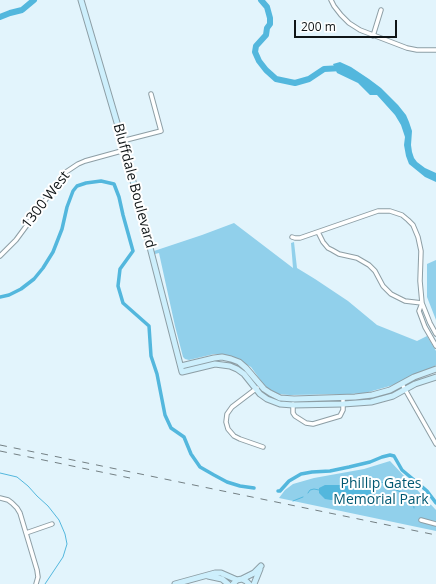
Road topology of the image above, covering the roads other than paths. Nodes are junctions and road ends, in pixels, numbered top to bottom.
1 (81, 0) edge
2 (331, 0) edge
3 (382, 10) dead end
4 (372, 36) junction
5 (436, 50) edge
6 (151, 94) dead end
7 (122, 140) junction
8 (125, 150) junction
9 (318, 232) junction
10 (292, 237) dead end
11 (0, 256) edge
12 (422, 303) junction
13 (436, 334) edge
14 (436, 346) edge
15 (180, 366) junction
16 (436, 369) edge
17 (436, 377) edge
18 (402, 384) junction
19 (261, 385) junction
20 (256, 389) junction
21 (405, 390) junction
22 (343, 398) junction
23 (294, 399) junction
24 (343, 404) junction
25 (293, 405) junction
26 (436, 444) edge
27 (263, 447) dead end
28 (0, 498) edge
29 (421, 520) dead end
30 (52, 524) dead end
31 (436, 524) edge
32 (26, 533) junction
33 (205, 575) junction
34 (237, 581) edge
35 (36, 584) edge
36 (175, 584) edge
37 (228, 584) edge
38 (249, 584) edge
39 (254, 584) edge

1 - 7 street, Bluffdale Boulevard
2 - 4 street
3 - 4 street
4 - 5 street
6 - 7 street
7 - 8 street, Bluffdale Boulevard
8 - 11 street, 1300 West
8 - 15 street, Bluffdale Boulevard
9 - 10 street
9 - 12 street
9 - 12 street
12 - 13 street
12 - 14 street
15 - 19 street
15 - 20 street, Bluffdale Boulevard
16 - 18 street
17 - 21 street
18 - 21 street
18 - 22 street
19 - 20 street
19 - 23 street
20 - 25 street
20 - 27 street
21 - 24 street
21 - 26 street
22 - 23 street
22 - 24 street
23 - 25 street
24 - 25 street
24 - 25 street
28 - 32 street
29 - 31 street
30 - 32 street
32 - 35 street
33 - 34 street
33 - 36 street
33 - 37 street
34 - 38 street
34 - 39 street

